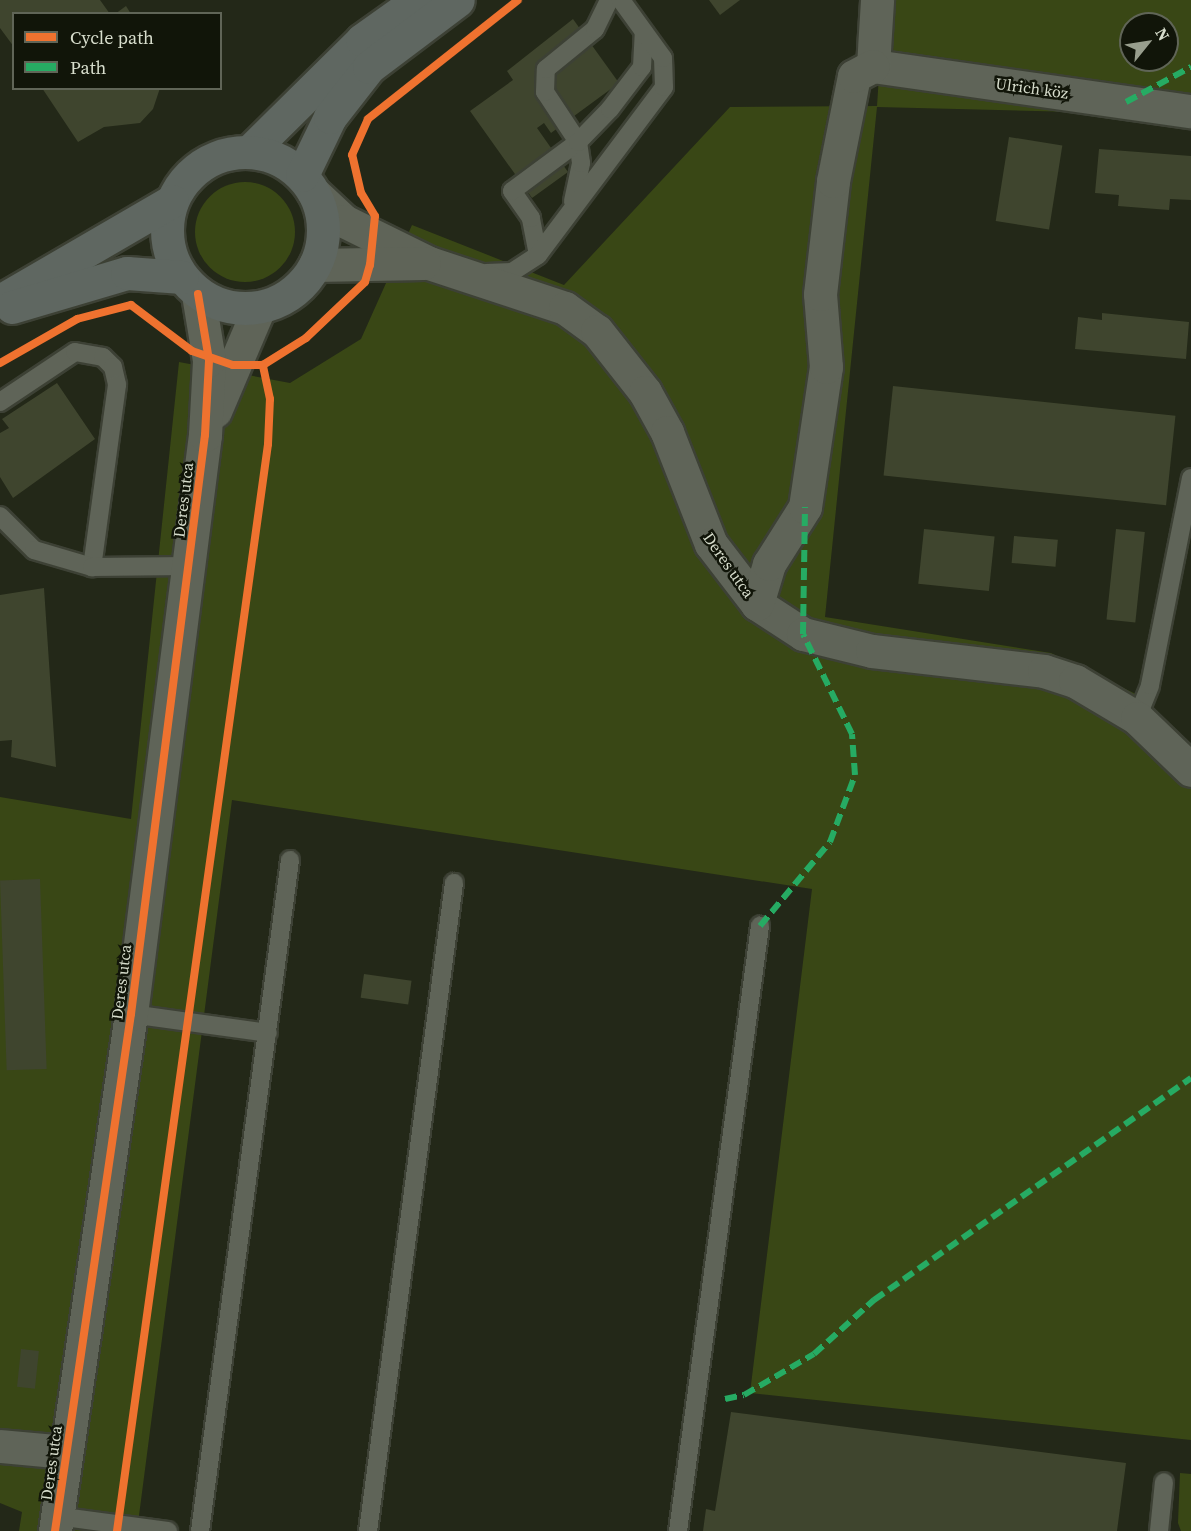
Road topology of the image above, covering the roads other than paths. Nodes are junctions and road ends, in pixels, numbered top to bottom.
1 (418, 0) edge
2 (458, 0) edge
3 (609, 0) edge
4 (621, 0) edge
5 (877, 0) edge
6 (644, 33) junction
7 (873, 66) junction
8 (1191, 111) edge
9 (578, 142) junction
10 (249, 152) junction
11 (308, 184) junction
12 (172, 201) junction
13 (567, 217) junction
14 (538, 255) junction
15 (429, 263) junction
16 (315, 265) junction
17 (470, 273) junction
18 (190, 286) junction
19 (0, 301) edge
20 (259, 308) junction
21 (0, 311) edge
22 (0, 402) edge
23 (205, 435) junction
24 (1191, 478) edge
25 (0, 516) edge
26 (188, 566) junction
27 (92, 567) junction
28 (756, 604) junction
29 (1137, 718) junction
30 (1191, 770) edge
31 (290, 860) dead end
32 (454, 883) dead end
33 (760, 926) dead end
34 (131, 1014) junction
35 (268, 1033) junction
36 (0, 1446) edge
37 (66, 1452) junction
38 (1164, 1482) dead end
39 (56, 1524) edge
40 (168, 1531) edge
41 (200, 1531) edge
42 (368, 1531) edge
43 (678, 1531) edge
44 (1159, 1531) edge

1 - 10 main road
2 - 11 main road
3 - 9 lane
4 - 6 lane
5 - 7 street
6 - 9 lane
6 - 13 lane
7 - 8 street, Ulrich köz
7 - 28 street
9 - 13 lane
9 - 14 lane
10 - 11 main road
10 - 12 main road
11 - 15 street
11 - 16 main road
12 - 18 main road
12 - 19 main road
13 - 14 lane
14 - 17 lane
15 - 16 street
15 - 17 street, Deres utca
16 - 20 main road
17 - 28 street, Deres utca
18 - 20 main road
18 - 21 main road
18 - 23 street
20 - 23 street
22 - 27 lane
23 - 26 street, Deres utca
24 - 29 lane
25 - 27 lane
26 - 27 lane
26 - 34 street, Deres utca
28 - 29 street, Deres utca
29 - 30 street, Deres utca
31 - 35 lane
32 - 42 lane
33 - 43 lane
34 - 35 lane
34 - 37 street, Deres utca
35 - 41 lane
36 - 37 street
37 - 39 street, Deres utca
38 - 44 lane
39 - 40 lane

